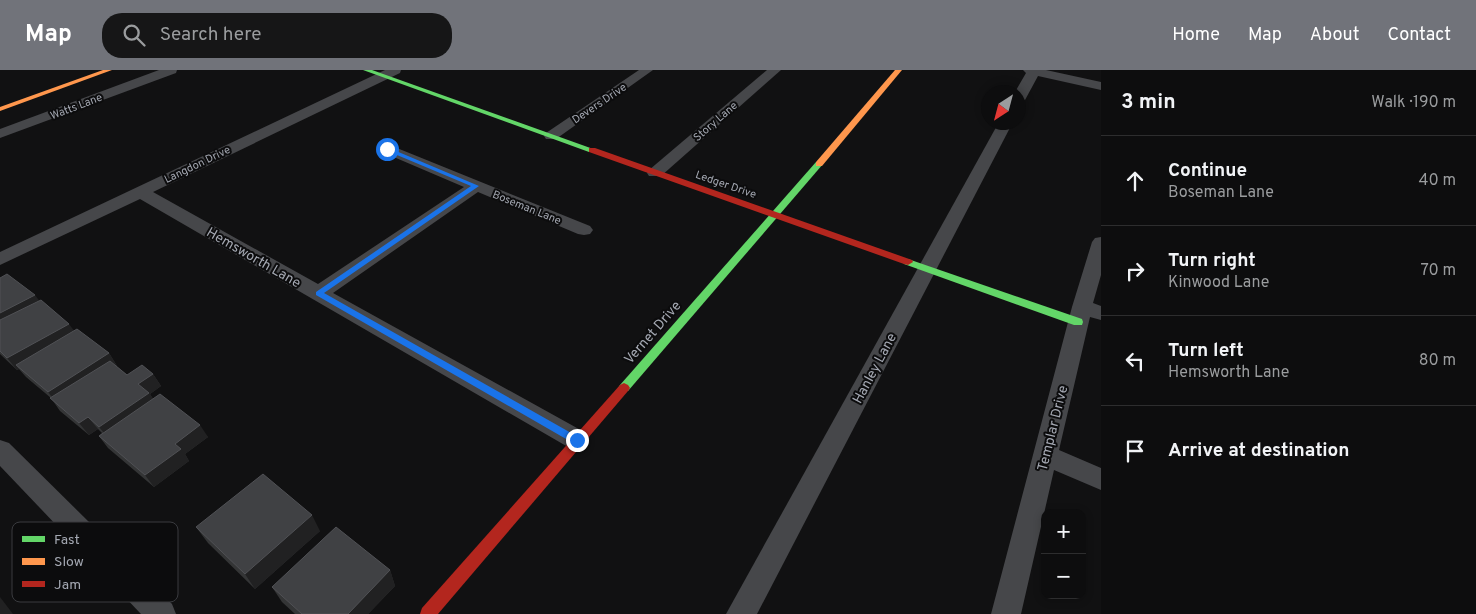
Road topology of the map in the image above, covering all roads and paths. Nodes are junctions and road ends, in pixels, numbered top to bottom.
1 (109, 70) edge
2 (138, 70) edge
3 (171, 70) edge
4 (366, 70) edge
5 (647, 70) edge
6 (775, 70) edge
7 (899, 70) edge
8 (1032, 71) edge
9 (389, 73) edge
10 (153, 77) junction
11 (1025, 85) edge
12 (1101, 86) edge
13 (0, 109) edge
14 (1002, 130) edge
15 (0, 134) edge
16 (551, 136) junction
17 (387, 149) dead end
18 (655, 173) junction
19 (476, 186) junction
20 (140, 192) junction
21 (776, 215) junction
22 (584, 230) dead end
23 (1101, 242) edge
24 (0, 259) edge
25 (927, 269) junction
26 (319, 293) junction
27 (1087, 314) edge
28 (577, 440) junction
29 (0, 450) edge
30 (1045, 455) junction
31 (1101, 479) edge
32 (71, 522) edge
33 (149, 602) edge
34 (161, 614) edge
35 (428, 614) edge
36 (741, 614) edge
37 (1006, 614) edge

1 - 13 street
2 - 10 street
3 - 10 street, Watts Lane
4 - 9 street, Ledger Drive
5 - 16 street, Devers Drive
6 - 18 street, Story Lane
7 - 21 street, Vernet Drive
8 - 11 street
8 - 12 street
9 - 16 street, Ledger Drive
9 - 20 street, Langdon Drive
10 - 15 street, Watts Lane
14 - 25 street, Hanley Lane
16 - 18 street, Ledger Drive
17 - 19 street, Boseman Lane
18 - 21 street, Ledger Drive
19 - 22 street, Boseman Lane
19 - 26 street
20 - 24 street, Langdon Drive
20 - 26 street, Hemsworth Lane
21 - 25 street, Ledger Drive
21 - 28 street, Vernet Drive
23 - 27 street, Templar Drive
25 - 27 street, Ledger Drive
25 - 36 street, Hanley Lane
26 - 28 street, Hemsworth Lane
27 - 30 street, Templar Drive
28 - 35 street, Vernet Drive
29 - 32 street
30 - 31 street
30 - 37 street, Templar Drive
33 - 34 street

